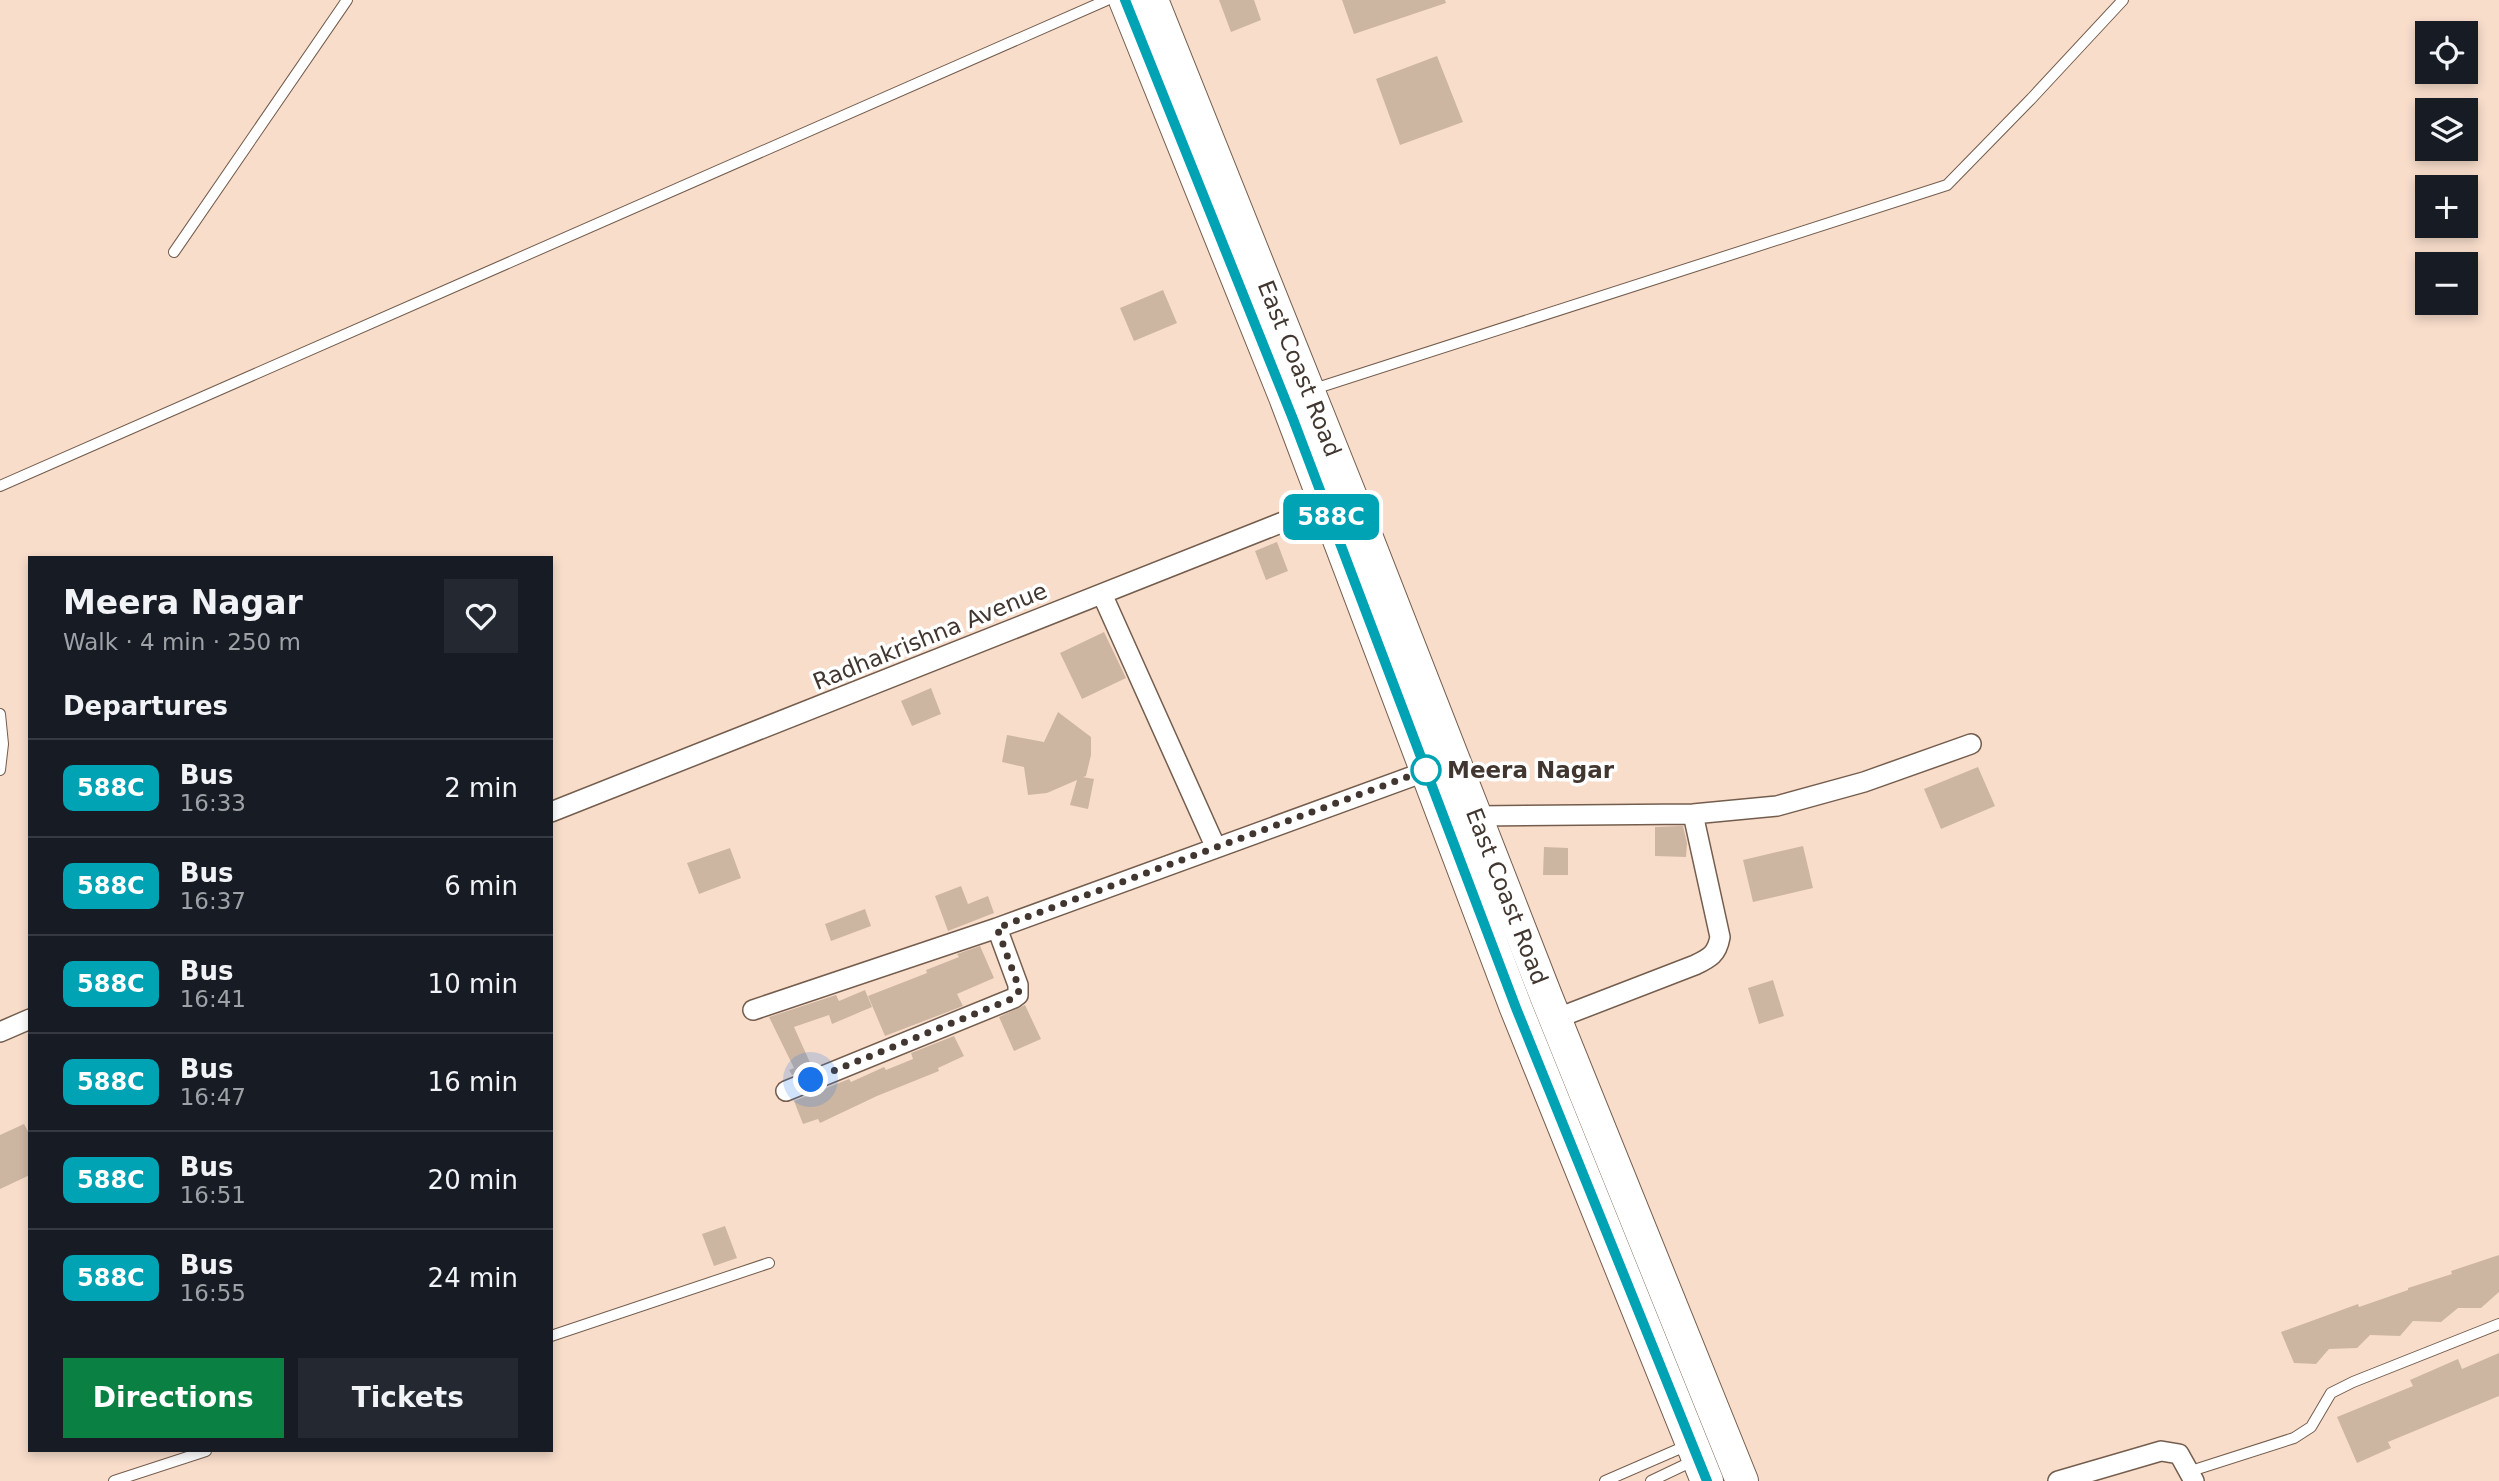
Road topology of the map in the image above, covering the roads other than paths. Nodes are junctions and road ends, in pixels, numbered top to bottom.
1 (348, 0) edge
2 (1107, 0) edge
3 (1125, 0) edge
4 (1152, 0) edge
5 (2123, 0) edge
6 (174, 252) dead end
7 (1307, 391) junction
8 (0, 486) edge
9 (1326, 505) junction
10 (1102, 594) junction
11 (0, 715) edge
12 (1971, 744) dead end
13 (0, 770) edge
14 (1427, 771) junction
15 (553, 812) edge
16 (1693, 814) junction
17 (1476, 816) junction
18 (1216, 848) junction
19 (997, 928) junction
20 (753, 1010) dead end
21 (28, 1020) edge
22 (1556, 1020) junction
23 (0, 1032) edge
24 (786, 1091) dead end
25 (769, 1263) dead end
26 (2499, 1324) edge
27 (553, 1335) edge
28 (203, 1452) edge
29 (1698, 1461) edge
30 (2192, 1476) edge
31 (114, 1481) edge
32 (1605, 1481) edge
33 (1651, 1481) edge
34 (1742, 1481) edge
35 (2058, 1481) edge

1 - 6 lane
2 - 8 lane
3 - 9 main road, East Coast Road
4 - 7 main road, East Coast Road
5 - 7 lane
7 - 17 main road, East Coast Road
9 - 10 street, Radhakrishna Avenue
9 - 14 main road, East Coast Road
10 - 15 street, Radhakrishna Avenue
10 - 18 street
11 - 13 lane
12 - 16 street
14 - 18 street
14 - 29 main road, East Coast Road
16 - 17 street
16 - 22 street
17 - 22 main road, East Coast Road
18 - 19 street
19 - 20 street
19 - 24 street
21 - 23 street
22 - 34 main road, East Coast Road
25 - 27 lane
26 - 30 lane
28 - 31 lane
29 - 32 lane
29 - 33 lane
30 - 35 street

